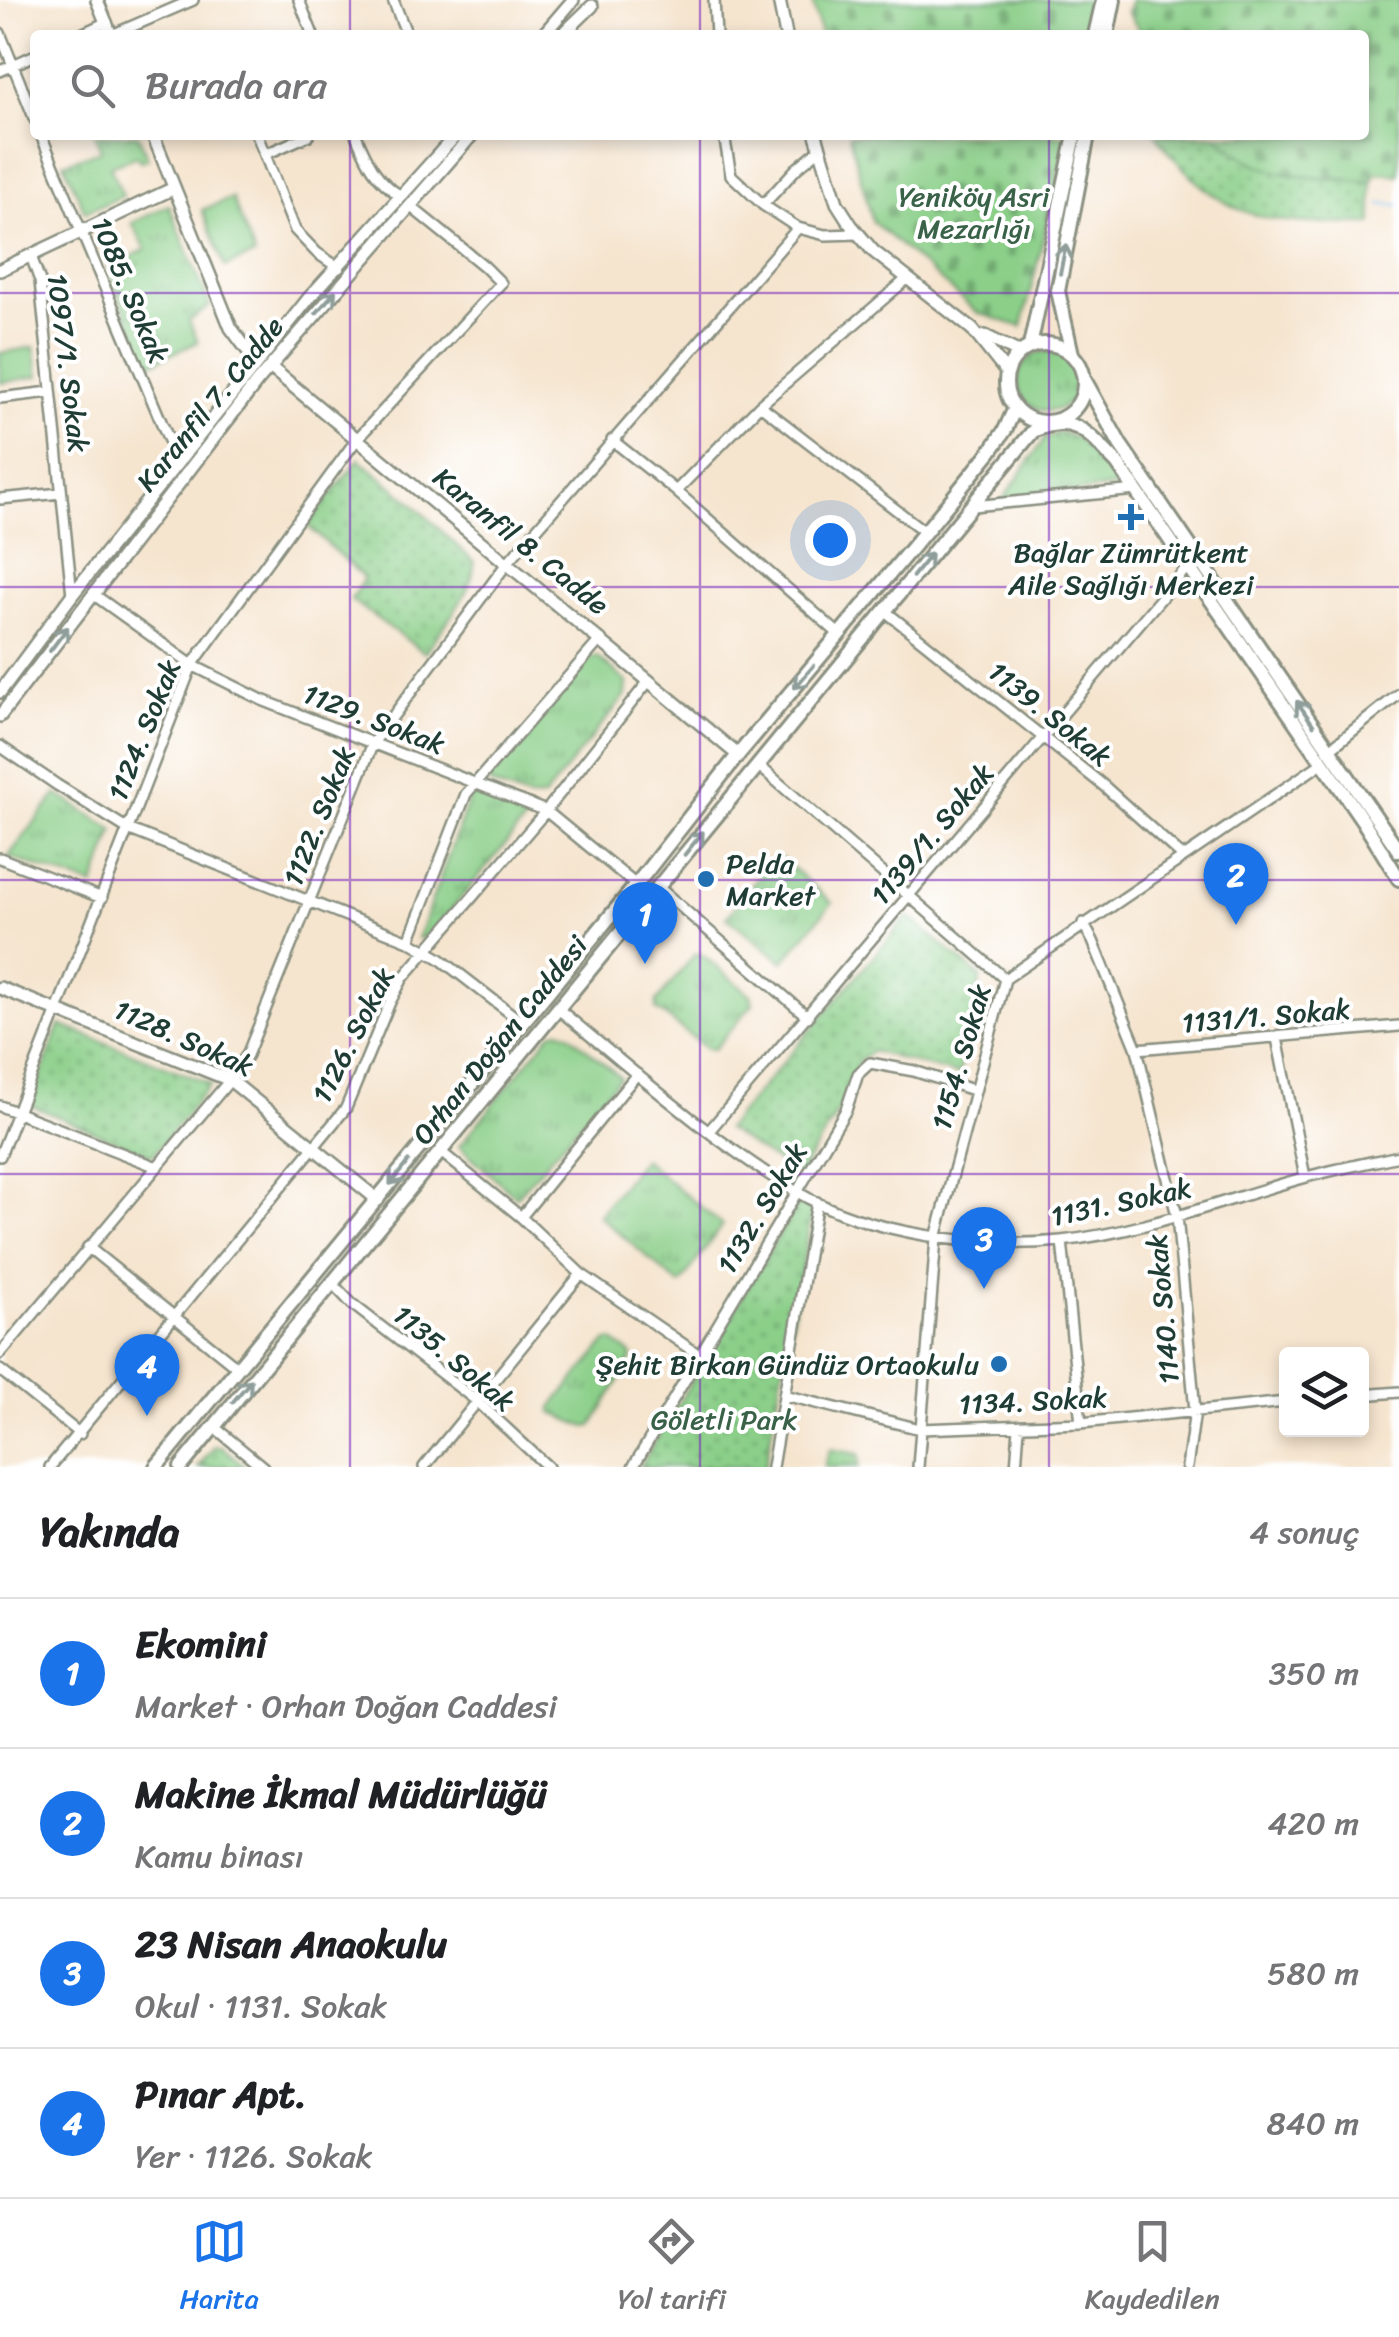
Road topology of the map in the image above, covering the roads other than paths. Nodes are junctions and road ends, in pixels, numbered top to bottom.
1 (97, 0) edge
2 (193, 0) edge
3 (299, 0) edge
4 (393, 0) edge
5 (714, 0) edge
6 (779, 0) edge
7 (1103, 0) edge
8 (1114, 0) edge
9 (587, 2) edge
10 (109, 29) edge
11 (312, 30) edge
12 (405, 30) edge
13 (550, 30) edge
14 (566, 30) edge
15 (716, 30) edge
16 (785, 30) edge
17 (1096, 30) edge
18 (1108, 30) edge
19 (0, 34) edge
20 (30, 57) edge
21 (12, 66) junction
22 (0, 71) edge
23 (30, 108) edge
24 (43, 140) edge
25 (156, 140) edge
26 (259, 140) edge
27 (298, 140) edge
28 (358, 140) edge
29 (452, 140) edge
30 (467, 140) edge
31 (724, 140) edge
32 (818, 140) edge
33 (1074, 140) edge
34 (1087, 140) edge
35 (820, 148) junction
36 (266, 154) junction
37 (172, 190) junction
38 (405, 201) junction
39 (764, 205) junction
40 (798, 228) junction
41 (81, 231) junction
42 (858, 234) junction
43 (31, 256) junction
44 (338, 268) junction
45 (0, 270) edge
46 (908, 278) junction
47 (972, 329) junction
48 (1025, 350) junction
49 (1072, 354) junction
50 (263, 365) junction
51 (1007, 373) junction
52 (1084, 379) junction
53 (50, 392) junction
54 (0, 398) edge
55 (760, 405) junction
56 (1015, 408) junction
57 (1055, 421) junction
58 (357, 439) junction
59 (612, 440) junction
60 (178, 462) junction
61 (676, 490) junction
62 (1138, 490) junction
63 (62, 494) junction
64 (0, 499) edge
65 (970, 506) junction
66 (925, 532) junction
67 (508, 562) junction
68 (1189, 565) junction
69 (93, 594) junction
70 (72, 595) junction
71 (885, 611) junction
72 (840, 635) junction
73 (601, 639) junction
74 (192, 665) junction
75 (648, 682) junction
76 (0, 692) edge
77 (1399, 694) edge
78 (0, 716) edge
79 (1041, 735) junction
80 (373, 743) junction
81 (0, 746) edge
82 (1330, 750) junction
83 (738, 755) junction
84 (1322, 763) junction
85 (758, 765) junction
86 (476, 783) junction
87 (546, 811) junction
88 (128, 829) junction
89 (1399, 851) edge
90 (1182, 856) junction
91 (0, 858) edge
92 (1399, 879) edge
93 (636, 886) junction
94 (658, 887) junction
95 (911, 895) junction
96 (102, 898) junction
97 (309, 900) junction
98 (1082, 923) junction
99 (409, 941) junction
100 (424, 951) junction
101 (1005, 979) junction
102 (0, 988) edge
103 (557, 1008) junction
104 (57, 1010) junction
105 (808, 1017) junction
106 (523, 1023) junction
107 (1399, 1026) edge
108 (1277, 1038) junction
109 (1137, 1049) junction
110 (638, 1074) junction
111 (230, 1080) junction
112 (974, 1090) junction
113 (0, 1106) edge
114 (18, 1112) junction
115 (709, 1131) junction
116 (314, 1146) junction
117 (442, 1152) junction
118 (0, 1156) edge
119 (1399, 1156) edge
120 (157, 1167) junction
121 (1305, 1177) junction
122 (797, 1192) junction
123 (378, 1200) junction
124 (817, 1202) junction
125 (1177, 1216) junction
126 (521, 1217) junction
127 (936, 1238) junction
128 (1062, 1241) junction
129 (88, 1247) junction
130 (581, 1274) junction
131 (332, 1283) junction
132 (174, 1316) junction
133 (0, 1354) edge
134 (699, 1355) junction
135 (238, 1368) junction
136 (0, 1370) edge
137 (1399, 1392) edge
138 (784, 1395) junction
139 (1369, 1395) edge
140 (478, 1402) junction
141 (1279, 1403) edge
142 (1196, 1411) junction
143 (1082, 1423) junction
144 (214, 1426) junction
145 (1019, 1427) junction
146 (920, 1429) junction
147 (80, 1434) junction
148 (50, 1467) edge
149 (156, 1467) edge
150 (181, 1467) edge
151 (263, 1467) edge
152 (424, 1467) edge
153 (548, 1467) edge
154 (634, 1467) edge
155 (772, 1467) edge
156 (918, 1467) edge
157 (1016, 1467) edge
158 (1188, 1467) edge

1 - 10 street
2 - 10 street
3 - 11 street
4 - 12 street
5 - 15 street
6 - 16 street
7 - 17 main road
8 - 18 main road
9 - 13 street
9 - 14 street
19 - 21 street
20 - 21 street
21 - 22 street
21 - 23 street
24 - 41 street, 1085. Sokak
25 - 37 street, Karanfil 8. Cadde
26 - 36 street
27 - 36 street
28 - 38 street
29 - 38 street, Karanfil 7. Cadde
30 - 38 street, Karanfil 7. Cadde
31 - 39 street
32 - 35 street
33 - 48 main road
49 -> 34 main road
35 - 39 street
35 - 42 street
36 - 44 street
37 - 41 street
37 - 50 street, Karanfil 8. Cadde
38 - 44 street, Karanfil 7. Cadde
50 -> 38 street, Karanfil 7. Cadde
38 - 58 street, 1124. Sokak
39 - 40 street
40 - 42 street
40 - 59 street, 1122. Sokak
41 - 43 street
41 - 60 street, 1085. Sokak
42 - 46 street
43 - 45 street
43 - 53 street, 1097/1. Sokak
44 - 50 street, Karanfil 7. Cadde
46 - 47 street
46 - 55 street
47 - 48 street
47 - 51 street
48 - 49 main road
48 - 51 main road
49 - 52 main road
50 - 58 street, Karanfil 8. Cadde
50 - 60 street, Karanfil 7. Cadde
50 - 69 street, Karanfil 7. Cadde
51 - 56 main road
52 - 57 main road
82 -> 52 main road
53 - 54 street
53 - 63 street, 1097/1. Sokak
55 - 61 street
55 - 66 street
56 - 57 main road
56 - 66 main road
57 - 62 main road
57 - 65 main road, Orhan Doğan Caddesi
58 - 67 street, Karanfil 8. Cadde
58 - 74 street, 1124. Sokak
59 - 61 street
59 - 67 street, 1122. Sokak
60 - 70 street, Karanfil 7. Cadde
61 - 72 street
62 - 65 street
62 - 68 main road
63 - 64 street
63 - 70 street, 1097/1. Sokak
71 -> 65 main road, Orhan Doğan Caddesi
66 - 72 main road
67 - 73 street, Karanfil 8. Cadde
67 - 80 street, 1122. Sokak
68 - 79 street, 1139/1. Sokak
68 - 84 main road
69 - 74 street, 1129. Sokak
78 -> 69 street, Karanfil 7. Cadde
70 - 76 street, Karanfil 7. Cadde
71 - 79 street, 1139. Sokak
71 - 85 main road, Orhan Doğan Caddesi
72 -> 83 main road
73 - 75 street, Karanfil 8. Cadde
73 - 86 street
74 - 80 street, 1129. Sokak
74 - 88 street, 1124. Sokak
75 - 83 street, Karanfil 8. Cadde
75 - 87 street, 1126. Sokak
77 - 82 street
79 - 90 street, 1139. Sokak
79 - 95 street, 1139/1. Sokak
80 - 86 street, 1129. Sokak
80 - 97 street, 1122. Sokak
81 - 88 street
82 - 89 main road
83 - 93 main road
84 - 90 street, 1154. Sokak
84 - 92 main road
94 -> 85 main road, Orhan Doğan Caddesi
85 - 95 street
86 - 87 street, 1129. Sokak
86 - 99 street
87 - 93 street, 1129. Sokak
87 - 100 street, 1126. Sokak
88 - 96 street, 1124. Sokak
88 - 97 street
90 - 98 street, 1154. Sokak
91 - 96 street
93 - 106 main road
94 - 103 main road, Orhan Doğan Caddesi
94 - 105 street
95 - 101 street
95 - 105 street, 1139/1. Sokak
96 - 104 street, 1124. Sokak
97 - 99 street
97 - 111 street, 1122. Sokak
98 - 101 street, 1154. Sokak
98 - 109 street, 1140. Sokak
99 - 100 street
100 - 106 street
100 - 116 street, 1126. Sokak
101 - 112 street, 1154. Sokak
102 - 104 street, 1128. Sokak
103 - 110 street, 1131. Sokak
103 - 117 main road, Orhan Doğan Caddesi
104 - 111 street, 1128. Sokak
104 - 114 street, 1124. Sokak
105 - 115 street, 1139/1. Sokak
106 -> 123 main road
107 - 108 street, 1131/1. Sokak
108 - 109 street, 1131/1. Sokak
108 - 121 street
109 - 125 street, 1140. Sokak
110 - 115 street, 1131. Sokak
110 - 126 street
111 - 116 street, 1128. Sokak
111 - 120 street, 1122. Sokak
112 - 122 street, 1132. Sokak
112 - 127 street, 1154. Sokak
113 - 114 street
114 - 118 street, 1124. Sokak
114 - 120 street
115 - 122 street, 1131. Sokak
116 - 123 street, 1128. Sokak
116 - 132 street, 1126. Sokak
117 - 126 street
117 - 131 main road, Orhan Doğan Caddesi
119 - 121 street, 1131. Sokak
120 - 129 street, 1122. Sokak
121 - 125 street, 1131. Sokak
122 - 124 street, 1131. Sokak
122 - 134 street, 1132. Sokak
123 - 135 main road
124 - 127 street, 1131. Sokak
124 - 138 street
125 - 128 street, 1131. Sokak
125 - 142 street, 1140. Sokak
126 - 130 street
127 - 128 street, 1131. Sokak
127 - 146 street, 1154. Sokak
128 - 143 street
129 - 132 street
129 - 133 street, 1122. Sokak
130 - 134 street
130 - 140 street
131 - 140 street, 1135. Sokak
144 -> 131 main road, Orhan Doğan Caddesi
132 - 135 street
132 - 147 street, 1126. Sokak
134 - 154 street, 1132. Sokak
135 - 149 main road
136 - 147 street
137 - 139 street
138 - 146 street, 1134. Sokak
138 - 155 street
140 - 152 street
140 - 153 street, 1135. Sokak
141 - 142 street, 1134. Sokak
142 - 143 street, 1134. Sokak
142 - 158 street, 1140. Sokak
143 - 145 street, 1134. Sokak
144 - 150 main road, Orhan Doğan Caddesi
144 - 151 street
145 - 146 street, 1134. Sokak
145 - 157 street
146 - 156 street, 1154. Sokak
147 - 148 street, 1126. Sokak

